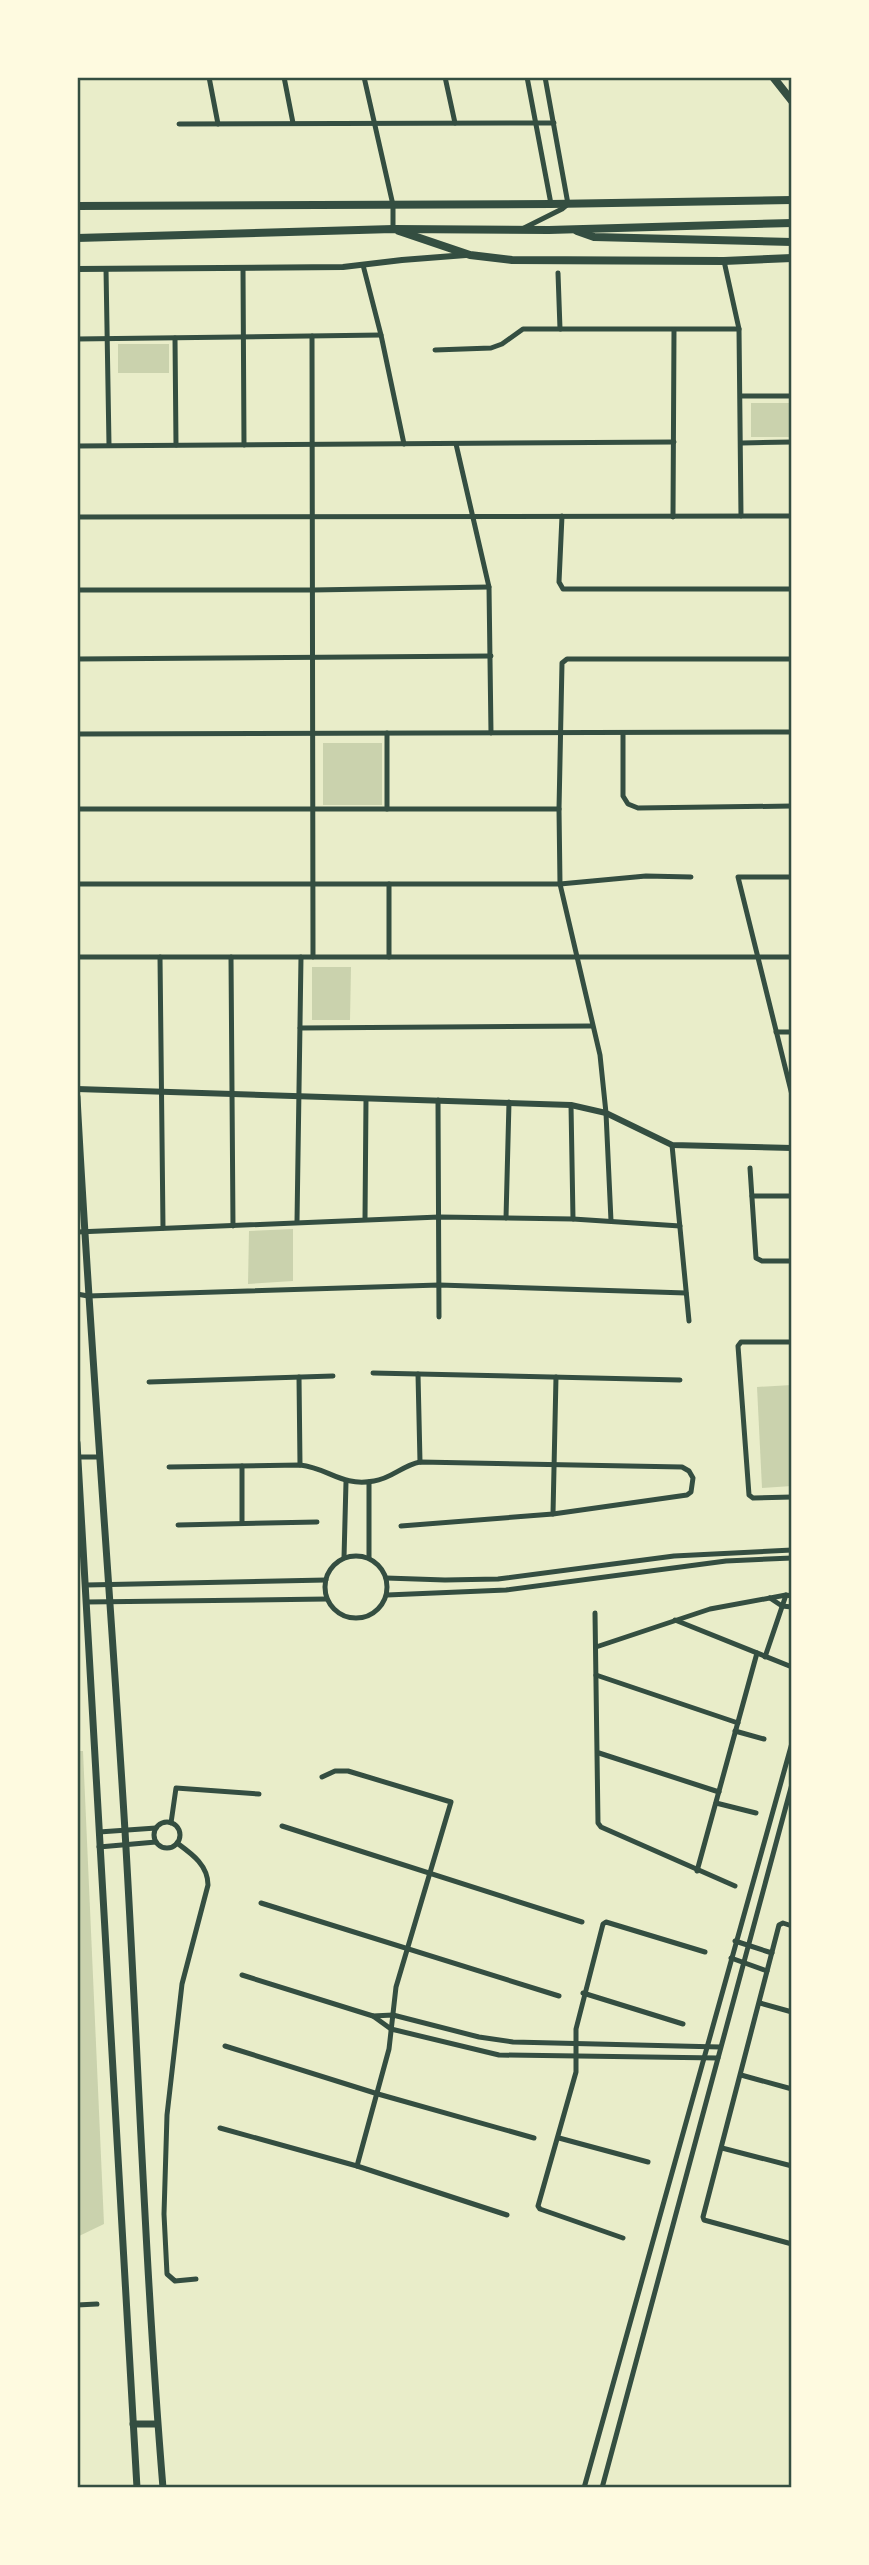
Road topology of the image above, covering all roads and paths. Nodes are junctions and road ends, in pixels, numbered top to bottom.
1 (209, 77) edge
2 (284, 77) edge
3 (364, 77) edge
4 (445, 77) edge
5 (527, 77) edge
6 (545, 77) edge
7 (772, 77) edge
8 (792, 101) edge
9 (293, 123) junction
10 (375, 123) junction
11 (456, 123) junction
12 (537, 123) junction
13 (554, 123) junction
14 (179, 124) dead end
15 (218, 124) junction
16 (792, 200) edge
17 (551, 204) junction
18 (568, 204) junction
19 (393, 205) junction
20 (77, 206) edge
21 (792, 223) edge
22 (393, 229) junction
23 (522, 229) junction
24 (571, 229) junction
25 (77, 237) edge
26 (792, 242) edge
27 (470, 255) junction
28 (792, 258) edge
29 (724, 261) junction
30 (363, 265) junction
31 (243, 269) junction
32 (77, 270) edge
33 (106, 270) junction
34 (558, 273) dead end
35 (560, 329) junction
36 (739, 329) junction
37 (674, 330) junction
38 (381, 335) junction
39 (312, 336) junction
40 (243, 337) junction
41 (107, 338) junction
42 (175, 338) junction
43 (77, 339) edge
44 (436, 351) dead end
45 (741, 396) junction
46 (792, 396) edge
47 (674, 442) junction
48 (792, 442) edge
49 (741, 443) junction
50 (313, 444) junction
51 (404, 444) junction
52 (457, 444) junction
53 (109, 445) junction
54 (176, 445) junction
55 (244, 445) junction
56 (77, 446) edge
57 (473, 516) junction
58 (562, 516) junction
59 (741, 516) junction
60 (792, 516) edge
61 (77, 517) edge
62 (313, 517) junction
63 (673, 517) junction
64 (489, 587) junction
65 (792, 589) edge
66 (77, 590) edge
67 (313, 590) junction
68 (491, 656) junction
69 (313, 658) junction
70 (77, 659) edge
71 (792, 659) edge
72 (792, 732) edge
73 (387, 733) junction
74 (491, 733) junction
75 (560, 733) junction
76 (623, 733) junction
77 (77, 734) edge
78 (313, 734) junction
79 (792, 806) edge
80 (77, 809) edge
81 (313, 809) junction
82 (387, 809) junction
83 (559, 809) junction
84 (691, 877) dead end
85 (792, 877) edge
86 (77, 884) edge
87 (313, 884) junction
88 (389, 884) junction
89 (560, 884) junction
90 (77, 957) edge
91 (160, 957) junction
92 (231, 957) junction
93 (301, 957) junction
94 (313, 957) junction
95 (389, 957) junction
96 (575, 957) junction
97 (757, 957) junction
98 (792, 957) edge
99 (592, 1026) junction
100 (300, 1028) junction
101 (776, 1032) junction
102 (792, 1032) edge
103 (77, 1089) edge
104 (162, 1092) junction
105 (232, 1095) junction
106 (792, 1095) edge
107 (77, 1097) edge
108 (299, 1097) junction
109 (366, 1099) junction
110 (438, 1100) junction
111 (509, 1102) junction
112 (571, 1105) junction
113 (606, 1113) junction
114 (672, 1145) junction
115 (792, 1148) edge
116 (750, 1168) dead end
117 (752, 1195) junction
118 (792, 1196) edge
119 (439, 1217) junction
120 (506, 1218) junction
121 (365, 1219) junction
122 (573, 1219) junction
123 (611, 1221) junction
124 (297, 1222) junction
125 (233, 1226) junction
126 (680, 1226) junction
127 (163, 1228) junction
128 (80, 1231) edge
129 (792, 1261) edge
130 (439, 1284) junction
131 (686, 1293) junction
132 (77, 1294) edge
133 (88, 1296) junction
134 (439, 1317) dead end
135 (689, 1321) dead end
136 (792, 1342) edge
137 (373, 1373) dead end
138 (418, 1374) junction
139 (333, 1376) dead end
140 (299, 1377) junction
141 (556, 1377) junction
142 (680, 1380) dead end
143 (149, 1382) dead end
144 (77, 1443) edge
145 (77, 1457) edge
146 (99, 1457) junction
147 (420, 1462) junction
148 (300, 1465) junction
149 (554, 1465) junction
150 (242, 1466) junction
151 (169, 1467) dead end
152 (346, 1482) junction
153 (369, 1482) junction
154 (792, 1497) edge
155 (553, 1514) junction
156 (317, 1522) dead end
157 (242, 1523) junction
158 (178, 1525) dead end
159 (401, 1526) dead end
160 (792, 1550) edge
161 (344, 1558) junction
162 (369, 1558) junction
163 (792, 1558) edge
164 (386, 1578) junction
165 (326, 1580) junction
166 (86, 1585) junction
167 (108, 1585) junction
168 (387, 1595) junction
169 (789, 1596) edge
170 (770, 1598) junction
171 (327, 1599) junction
172 (109, 1600) junction
173 (86, 1602) junction
174 (782, 1606) junction
175 (792, 1607) edge
176 (595, 1614) dead end
177 (675, 1620) junction
178 (596, 1647) junction
179 (757, 1653) junction
180 (765, 1657) junction
181 (792, 1667) edge
182 (596, 1675) junction
183 (738, 1723) junction
184 (735, 1731) junction
185 (764, 1739) dead end
186 (792, 1743) edge
187 (598, 1753) junction
188 (791, 1753) edge
189 (322, 1777) dead end
190 (792, 1784) edge
191 (719, 1792) junction
192 (259, 1794) dead end
193 (716, 1803) junction
194 (756, 1813) dead end
195 (171, 1823) junction
196 (282, 1826) dead end
197 (156, 1828) junction
198 (125, 1830) junction
199 (99, 1832) junction
200 (156, 1842) junction
201 (177, 1843) junction
202 (126, 1844) junction
203 (100, 1847) junction
204 (697, 1871) junction
205 (429, 1874) junction
206 (735, 1886) dead end
207 (261, 1903) dead end
208 (582, 1922) dead end
209 (792, 1926) edge
210 (735, 1941) junction
211 (748, 1945) junction
212 (408, 1947) junction
213 (705, 1952) dead end
214 (772, 1953) junction
215 (731, 1958) junction
216 (743, 1963) junction
217 (767, 1971) junction
218 (242, 1975) dead end
219 (583, 1993) junction
220 (559, 1996) dead end
221 (760, 2003) junction
222 (792, 2012) edge
223 (393, 2015) junction
224 (373, 2016) junction
225 (683, 2024) dead end
226 (391, 2029) junction
227 (576, 2045) junction
228 (225, 2046) dead end
229 (708, 2047) junction
230 (720, 2047) junction
231 (577, 2057) junction
232 (705, 2058) junction
233 (718, 2058) junction
234 (741, 2075) junction
235 (792, 2089) edge
236 (378, 2094) junction
237 (220, 2128) dead end
238 (534, 2138) dead end
239 (559, 2138) junction
240 (722, 2148) junction
241 (648, 2162) dead end
242 (357, 2165) junction
243 (792, 2166) edge
244 (507, 2215) dead end
245 (623, 2238) dead end
246 (792, 2244) edge
247 (196, 2280) dead end
248 (640, 2292) junction
249 (653, 2296) junction
250 (97, 2304) dead end
251 (77, 2305) edge
252 (133, 2424) junction
253 (157, 2424) junction
254 (137, 2488) edge
255 (163, 2488) edge
256 (584, 2488) edge
257 (602, 2488) edge

1 - 15 street
2 - 9 street
3 - 10 street
4 - 11 street
5 - 12 street
6 - 13 street
7 - 8 main road
9 - 10 street
9 - 15 street
10 - 11 street
10 - 19 street
11 - 12 street
12 - 13 street
12 - 17 street
13 - 18 street
14 - 15 street
16 - 18 main road
17 - 18 main road
17 - 19 main road
18 - 23 street
19 - 20 main road
19 - 22 street
21 - 24 main road
22 - 23 main road
22 - 25 main road
22 - 27 main road
23 - 24 main road
24 - 26 main road
27 - 29 main road
27 - 30 street
28 - 29 main road
29 - 36 street
30 - 31 street
30 - 38 street
31 - 33 street
31 - 40 street
32 - 33 street
33 - 41 street
34 - 35 street
35 - 37 street
35 - 44 street
36 - 37 street
36 - 45 street
37 - 47 street
38 - 39 street
38 - 51 street
39 - 40 street
39 - 50 street
40 - 42 street
40 - 55 street
41 - 42 street
41 - 43 street
41 - 53 street
42 - 54 street
45 - 46 street
45 - 49 street
47 - 52 street
47 - 63 street
48 - 49 street
49 - 59 street
50 - 51 street
50 - 55 street
50 - 62 street
51 - 52 street
52 - 57 street
53 - 54 street
53 - 56 street
54 - 55 street
57 - 58 street
57 - 62 street
57 - 64 street
58 - 63 street
58 - 65 street
59 - 60 street
59 - 63 street
61 - 62 street
62 - 67 street
64 - 67 street
64 - 68 street
66 - 67 street
67 - 69 street
68 - 69 street
68 - 74 street
69 - 70 street
69 - 78 street
71 - 75 street
72 - 76 street
73 - 74 street
73 - 78 street
73 - 82 street
74 - 75 street
75 - 76 street
75 - 83 street
76 - 79 street
77 - 78 street
78 - 81 street
80 - 81 street
81 - 82 street
81 - 87 street
82 - 83 street
83 - 89 street
84 - 89 street
85 - 97 street
86 - 87 street
87 - 88 street
87 - 94 street
88 - 89 street
88 - 95 street
89 - 96 street
90 - 91 street
91 - 92 street
91 - 104 street
92 - 93 street
92 - 105 street
93 - 94 street
93 - 100 street
94 - 95 street
95 - 96 street
96 - 97 street
96 - 99 street
97 - 98 street
97 - 101 street
99 - 100 street
99 - 113 street
100 - 108 street
101 - 102 street
101 - 106 street
103 - 104 street
104 - 105 street
104 - 127 street
105 - 108 street
105 - 125 street
107 - 128 main road
108 - 109 street
108 - 124 street
109 - 110 street
109 - 121 street
110 - 111 street
110 - 119 street
111 - 112 street
111 - 120 street
112 - 113 street
112 - 122 street
113 - 114 street
113 - 123 street
114 - 115 street
114 - 126 street
116 - 117 street
117 - 118 street
117 - 129 street
119 - 120 street
119 - 121 street
119 - 130 street
120 - 122 street
121 - 124 street
122 - 123 street
123 - 126 street
124 - 125 street
125 - 127 street
126 - 131 street
127 - 128 street
128 - 133 main road
130 - 131 street
130 - 133 street
130 - 134 street
131 - 135 street
132 - 133 street
133 - 146 main road
136 - 154 street
137 - 138 street
138 - 141 street
138 - 147 street
139 - 140 street
140 - 143 street
140 - 148 street
141 - 142 street
141 - 149 street
144 - 145 main road
145 - 146 street
145 - 166 main road
146 - 167 main road
147 - 149 street
147 - 153 street
148 - 150 street
148 - 152 street
149 - 155 street
149 - 155 street
150 - 151 street
150 - 157 street
152 - 153 street
152 - 161 street
153 - 162 street
155 - 159 street
156 - 157 street
157 - 158 street
160 - 164 street
161 - 162 street
161 - 165 street
162 - 164 street
163 - 168 street
164 - 168 street
165 - 167 street
165 - 171 street
166 - 167 street
166 - 173 main road
167 - 172 main road
168 - 171 street
169 - 170 street
169 - 174 street
170 - 174 street
170 - 177 street
171 - 172 street
172 - 173 street
172 - 198 main road
173 - 199 main road
174 - 175 street
174 - 180 street
176 - 178 street
177 - 178 street
177 - 179 street
178 - 182 street
179 - 180 street
179 - 183 street
180 - 181 street
182 - 183 street
182 - 187 street
183 - 184 street
184 - 185 street
184 - 191 street
186 - 188 street
187 - 191 street
187 - 204 street
188 - 210 street
189 - 205 street
190 - 211 street
191 - 193 street
192 - 195 street
193 - 194 street
193 - 204 street
195 - 197 street
195 - 201 street
196 - 205 street
197 - 198 street
197 - 200 street
198 - 199 street
198 - 202 main road
199 - 203 main road
200 - 201 street
200 - 202 street
201 - 247 street
202 - 203 street
202 - 253 main road
203 - 252 main road
204 - 206 street
205 - 208 street
205 - 212 street
207 - 212 street
209 - 214 street
210 - 211 street
210 - 215 street
211 - 214 street
211 - 216 street
212 - 220 street
212 - 223 street
213 - 219 street
214 - 217 street
215 - 216 street
215 - 229 street
216 - 217 street
216 - 230 street
217 - 221 street
218 - 224 street
219 - 225 street
219 - 227 street
221 - 222 street
221 - 234 street
223 - 224 street
223 - 226 street
223 - 227 street
224 - 226 street
226 - 231 street
226 - 236 street
227 - 229 street
227 - 231 street
228 - 236 street
229 - 230 street
229 - 232 street
230 - 233 street
231 - 232 street
231 - 239 street
232 - 233 street
232 - 248 street
233 - 249 street
234 - 235 street
234 - 240 street
236 - 238 street
236 - 242 street
237 - 242 street
239 - 241 street
239 - 245 street
240 - 243 street
240 - 246 street
242 - 244 street
248 - 249 street
248 - 256 street
249 - 257 street
250 - 251 street
252 - 253 main road
252 - 254 main road
253 - 255 main road

